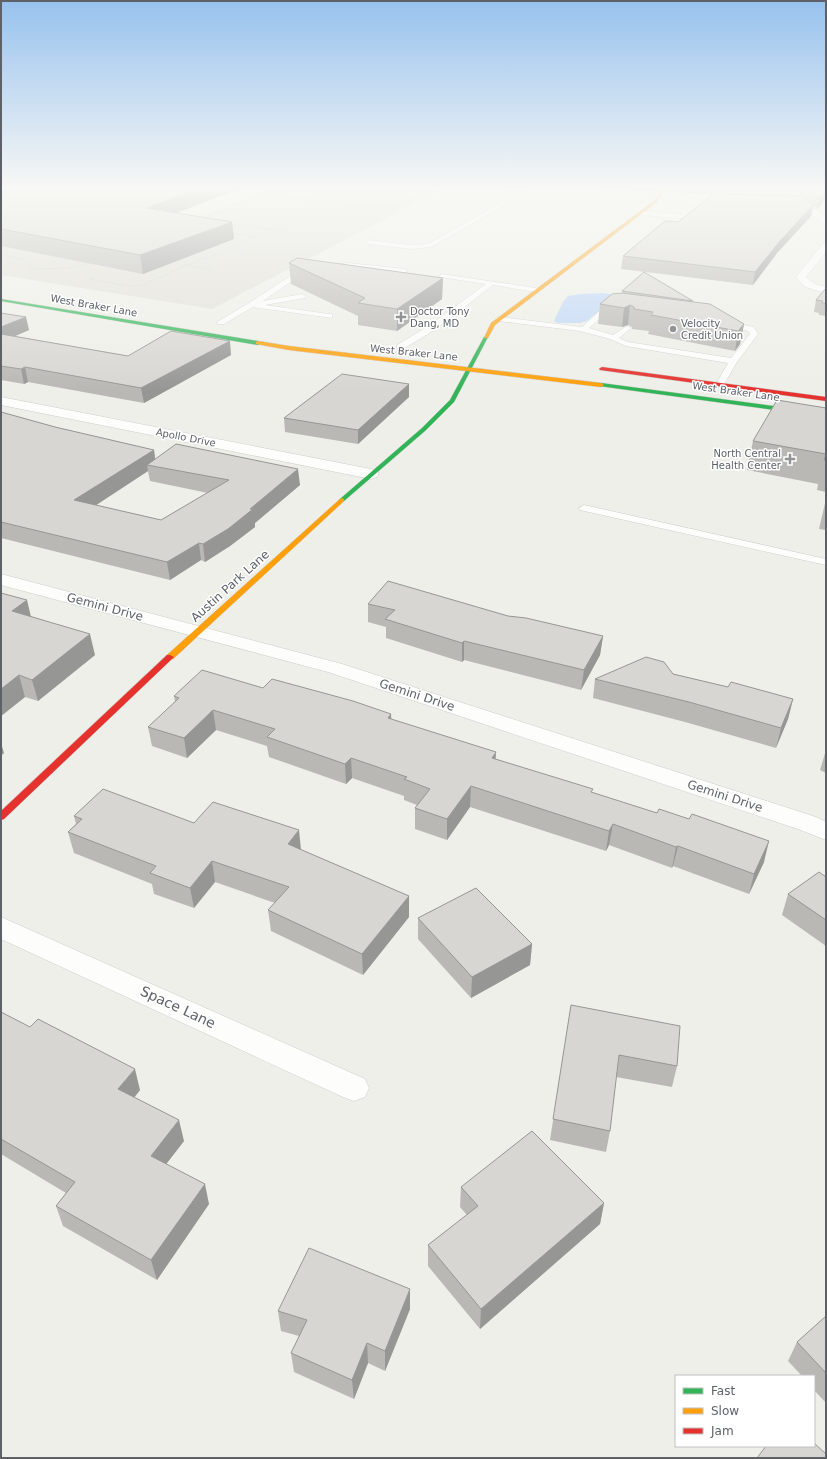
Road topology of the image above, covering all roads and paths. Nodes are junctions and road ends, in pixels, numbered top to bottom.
1 (7, 255) edge
2 (214, 255) edge
3 (583, 255) edge
4 (818, 255) edge
5 (99, 260) edge
6 (187, 265) junction
7 (212, 270) dead end
8 (405, 271) edge
9 (442, 276) edge
10 (95, 277) dead end
11 (492, 283) junction
12 (536, 290) junction
13 (826, 290) edge
14 (302, 296) dead end
15 (1, 300) edge
16 (252, 306) junction
17 (625, 308) edge
18 (329, 316) dead end
19 (499, 319) junction
20 (715, 321) edge
21 (217, 322) junction
22 (237, 325) dead end
23 (627, 328) edge
24 (582, 330) junction
25 (201, 334) junction
26 (614, 338) junction
27 (396, 347) joint
28 (415, 349) dead end
29 (733, 361) junction
30 (595, 368) dead end
31 (469, 369) junction
32 (720, 384) junction
33 (826, 399) edge
34 (1, 400) edge
35 (826, 415) edge
36 (371, 474) junction
37 (584, 508) dead end
38 (826, 562) edge
39 (1, 579) edge
40 (197, 631) junction
41 (1, 817) edge
42 (826, 832) edge
43 (1, 927) edge
44 (354, 1088) dead end

1 - 5 path
2 - 6 path
3 - 12 street, Austin Park Lane
4 - 13 street
6 - 7 path
6 - 10 path
8 - 16 lane
9 - 11 lane
11 - 12 lane
11 - 27 lane
12 - 19 street, Austin Park Lane
14 - 16 lane
15 - 25 street, West Braker Lane
16 - 18 lane
16 - 21 lane
17 - 24 lane
19 - 24 lane
19 - 31 street, Austin Park Lane
20 - 29 lane
21 - 22 street
21 - 25 street
23 - 26 lane
24 - 26 lane
25 - 31 street, West Braker Lane
26 - 29 lane
27 - 28 street, West Braker Lane
29 - 32 lane
30 - 32 street, West Braker Lane
31 - 35 street, West Braker Lane
31 - 36 street, Austin Park Lane
32 - 33 street, West Braker Lane
34 - 36 street, Apollo Drive
36 - 40 street, Austin Park Lane
37 - 38 lane
39 - 40 street, Gemini Drive
40 - 41 street, Austin Park Lane
40 - 42 street, Gemini Drive
43 - 44 street, Space Lane

